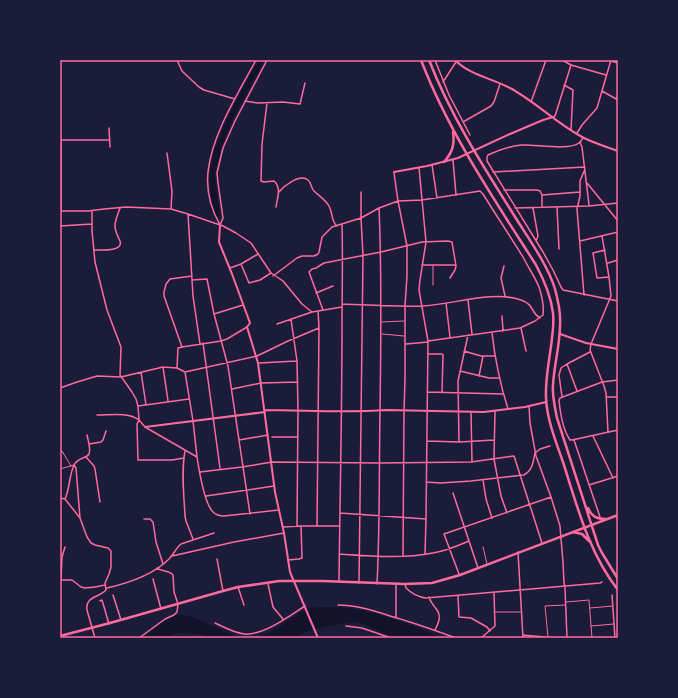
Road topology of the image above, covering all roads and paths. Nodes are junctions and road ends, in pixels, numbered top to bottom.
1 (177, 60) edge
2 (256, 60) edge
3 (267, 60) edge
4 (421, 60) edge
5 (429, 60) edge
6 (435, 60) edge
7 (456, 60) edge
8 (546, 60) edge
9 (562, 60) edge
10 (611, 60) edge
11 (618, 63) edge
12 (571, 65) junction
13 (606, 75) junction
14 (443, 82) junction
15 (305, 83) dead end
16 (500, 84) junction
17 (564, 85) junction
18 (602, 90) junction
19 (618, 94) edge
20 (235, 99) junction
21 (617, 99) edge
22 (245, 101) junction
23 (531, 102) junction
24 (267, 103) junction
25 (553, 117) junction
26 (463, 122) junction
27 (109, 128) dead end
28 (453, 130) junction
29 (571, 130) junction
30 (577, 134) junction
31 (470, 135) dead end
32 (583, 138) junction
33 (61, 140) edge
34 (110, 140) junction
35 (580, 142) junction
36 (110, 147) dead end
37 (474, 151) junction
38 (618, 151) edge
39 (167, 152) dead end
40 (467, 154) junction
41 (452, 160) junction
42 (444, 162) junction
43 (432, 164) junction
44 (419, 167) junction
45 (585, 168) junction
46 (394, 172) joint
47 (493, 172) junction
48 (61, 181) edge
49 (587, 183) junction
50 (504, 190) junction
51 (278, 192) junction
52 (362, 192) dead end
53 (581, 192) junction
54 (456, 195) junction
55 (542, 195) junction
56 (437, 198) junction
57 (422, 200) junction
58 (398, 201) junction
59 (618, 203) edge
60 (605, 205) junction
61 (577, 206) junction
62 (589, 206) junction
63 (276, 207) dead end
64 (557, 207) junction
65 (120, 208) junction
66 (378, 208) junction
67 (516, 208) junction
68 (533, 208) junction
69 (542, 208) junction
70 (171, 209) junction
71 (61, 211) edge
72 (92, 211) junction
73 (188, 214) junction
74 (361, 218) junction
75 (617, 219) edge
76 (92, 224) junction
77 (220, 225) junction
78 (342, 225) junction
79 (60, 226) edge
80 (337, 226) junction
81 (618, 232) edge
82 (602, 236) junction
83 (580, 241) junction
84 (426, 242) junction
85 (536, 242) junction
86 (407, 246) junction
87 (94, 250) junction
88 (560, 250) dead end
89 (605, 250) junction
90 (381, 252) junction
91 (258, 254) junction
92 (363, 256) junction
93 (343, 260) junction
94 (618, 260) edge
95 (607, 263) junction
96 (241, 264) junction
97 (456, 264) junction
98 (422, 265) junction
99 (433, 265) junction
100 (504, 266) dead end
101 (230, 268) junction
102 (271, 274) junction
103 (192, 276) junction
104 (273, 276) junction
105 (610, 277) junction
106 (450, 278) dead end
107 (192, 280) junction
108 (433, 285) dead end
109 (333, 286) dead end
110 (316, 292) junction
111 (584, 295) junction
112 (505, 296) junction
113 (468, 300) junction
114 (610, 300) junction
115 (618, 301) edge
116 (446, 303) junction
117 (243, 305) junction
118 (342, 305) junction
119 (362, 305) junction
120 (381, 306) junction
121 (405, 306) junction
122 (422, 306) junction
123 (323, 310) junction
124 (318, 311) junction
125 (312, 312) junction
126 (214, 314) junction
127 (502, 316) dead end
128 (540, 318) junction
129 (291, 319) junction
130 (381, 322) junction
131 (405, 322) junction
132 (277, 324) dead end
133 (248, 326) junction
134 (319, 328) junction
135 (521, 328) junction
136 (503, 331) junction
137 (492, 333) junction
138 (381, 334) junction
139 (472, 334) junction
140 (560, 334) junction
141 (468, 335) junction
142 (405, 336) junction
143 (294, 338) junction
144 (450, 338) junction
145 (221, 341) junction
146 (428, 341) junction
147 (202, 344) junction
148 (405, 344) junction
149 (591, 344) junction
150 (182, 347) junction
151 (618, 349) edge
152 (464, 351) junction
153 (526, 351) dead end
154 (590, 352) junction
155 (428, 354) junction
156 (257, 356) junction
157 (483, 356) junction
158 (495, 356) junction
159 (228, 362) junction
160 (297, 362) junction
161 (258, 363) junction
162 (567, 364) junction
163 (163, 367) junction
164 (206, 367) junction
165 (176, 368) junction
166 (460, 371) junction
167 (141, 372) junction
168 (185, 372) junction
169 (479, 376) junction
170 (121, 377) junction
171 (500, 378) junction
172 (618, 380) edge
173 (298, 382) junction
174 (602, 382) junction
175 (261, 383) junction
176 (60, 388) edge
177 (232, 389) junction
178 (577, 391) junction
179 (427, 392) junction
180 (442, 392) junction
181 (458, 393) junction
182 (503, 394) junction
183 (618, 396) edge
184 (562, 397) junction
185 (606, 397) junction
186 (189, 399) junction
187 (168, 402) junction
188 (546, 402) junction
189 (146, 405) junction
190 (138, 406) junction
191 (529, 406) junction
192 (508, 409) junction
193 (298, 410) junction
194 (264, 411) junction
195 (318, 411) junction
196 (342, 411) junction
197 (361, 411) junction
198 (380, 411) junction
199 (404, 411) junction
200 (427, 411) junction
201 (495, 411) junction
202 (458, 412) junction
203 (471, 412) junction
204 (98, 415) dead end
205 (235, 416) junction
206 (213, 418) junction
207 (139, 420) junction
208 (193, 421) junction
209 (145, 427) junction
210 (618, 430) edge
211 (106, 431) dead end
212 (608, 432) junction
213 (87, 435) dead end
214 (268, 435) junction
215 (593, 435) junction
216 (298, 437) junction
217 (272, 438) dead end
218 (239, 440) junction
219 (494, 440) junction
220 (574, 440) junction
221 (427, 441) junction
222 (472, 441) junction
223 (459, 442) junction
224 (89, 444) junction
225 (550, 446) dead end
226 (185, 451) junction
227 (60, 452) edge
228 (535, 453) junction
229 (86, 457) junction
230 (197, 457) junction
231 (184, 458) junction
232 (494, 459) junction
233 (272, 462) junction
234 (472, 462) junction
235 (298, 463) junction
236 (317, 463) junction
237 (340, 463) junction
238 (360, 463) junction
239 (380, 463) junction
240 (403, 463) junction
241 (426, 463) junction
242 (74, 465) junction
243 (71, 466) junction
244 (242, 467) junction
245 (220, 469) junction
246 (60, 470) edge
247 (200, 472) junction
248 (521, 475) junction
249 (618, 476) edge
250 (498, 478) junction
251 (613, 478) junction
252 (483, 480) junction
253 (426, 482) junction
254 (589, 485) junction
255 (274, 486) junction
256 (246, 491) junction
257 (453, 493) dead end
258 (206, 496) junction
259 (551, 497) junction
260 (60, 498) edge
261 (65, 499) junction
262 (583, 499) junction
263 (100, 502) dead end
264 (530, 504) junction
265 (279, 510) junction
266 (507, 512) junction
267 (340, 513) junction
268 (250, 514) junction
269 (359, 514) junction
270 (618, 515) edge
271 (379, 516) junction
272 (403, 517) junction
273 (80, 518) junction
274 (492, 518) junction
275 (144, 519) dead end
276 (426, 519) junction
277 (600, 519) junction
278 (606, 519) junction
279 (592, 525) junction
280 (297, 526) junction
281 (301, 526) junction
282 (317, 526) junction
283 (339, 526) junction
284 (464, 527) junction
285 (283, 528) junction
286 (585, 528) junction
287 (573, 532) junction
288 (214, 533) dead end
289 (284, 533) junction
290 (562, 536) junction
291 (194, 540) junction
292 (469, 541) junction
293 (542, 544) junction
294 (591, 544) junction
295 (65, 547) dead end
296 (483, 547) dead end
297 (449, 549) junction
298 (518, 552) junction
299 (339, 554) junction
300 (425, 554) junction
301 (359, 555) junction
302 (172, 556) junction
303 (378, 556) junction
304 (403, 556) junction
305 (216, 559) dead end
306 (288, 560) junction
307 (163, 564) junction
308 (487, 564) junction
309 (158, 568) junction
310 (478, 568) junction
311 (460, 575) junction
312 (153, 579) dead end
313 (618, 579) edge
314 (61, 580) edge
315 (293, 580) junction
316 (339, 581) junction
317 (268, 582) junction
318 (602, 582) dead end
319 (358, 583) junction
320 (377, 584) junction
321 (396, 584) junction
322 (406, 584) junction
323 (105, 585) junction
324 (565, 586) junction
325 (106, 588) junction
326 (238, 588) junction
327 (520, 590) junction
328 (618, 590) edge
329 (223, 591) junction
330 (494, 592) junction
331 (113, 595) dead end
332 (458, 595) junction
333 (612, 595) dead end
334 (429, 598) junction
335 (100, 601) dead end
336 (565, 603) junction
337 (178, 604) junction
338 (244, 605) dead end
339 (338, 605) dead end
340 (613, 606) junction
341 (306, 607) junction
342 (590, 608) junction
343 (161, 609) junction
344 (494, 612) junction
345 (522, 612) junction
346 (396, 617) junction
347 (283, 619) junction
348 (121, 620) junction
349 (215, 623) dead end
350 (109, 624) junction
351 (614, 624) junction
352 (346, 626) dead end
353 (591, 626) junction
354 (92, 628) junction
355 (435, 630) junction
356 (490, 631) junction
357 (523, 635) junction
358 (60, 636) edge
359 (548, 637) edge
360 (95, 638) edge
361 (139, 638) edge
362 (318, 638) edge
363 (391, 638) edge
364 (456, 638) edge
365 (481, 638) edge
366 (523, 638) edge
367 (554, 638) edge
368 (567, 638) edge
369 (592, 638) edge
370 (615, 638) edge

1 - 20 street
2 - 20 street
3 - 22 street
4 - 28 main road
5 - 37 main road
6 - 14 street
7 - 14 street
7 - 16 street
8 - 23 street
9 - 12 street
10 - 11 street
10 - 13 street
12 - 13 street
12 - 17 street
13 - 18 street
14 - 26 street
15 - 24 street
16 - 23 street
16 - 26 street
17 - 25 street
17 - 29 street
18 - 21 street
18 - 30 street
19 - 21 street
20 - 77 street
22 - 24 street
22 - 77 street
23 - 25 street
24 - 51 street
25 - 29 street
25 - 37 street
26 - 31 street
27 - 34 street
28 - 40 main road
28 - 42 main road
29 - 30 street
30 - 32 street
32 - 35 street
32 - 38 street
33 - 34 street
33 - 48 street
34 - 36 street
35 - 45 street
35 - 47 street
37 - 40 street
37 - 140 main road
39 - 70 street
40 - 41 street
40 - 188 main road
41 - 42 street
41 - 54 street
42 - 43 street
43 - 44 street
43 - 56 street
44 - 46 street
44 - 57 street
45 - 47 street
45 - 49 street
45 - 53 street
46 - 58 street
47 - 50 street
48 - 71 street
49 - 60 street
49 - 62 street
50 - 55 street
50 - 67 street
51 - 63 street
51 - 80 street
52 - 74 street
53 - 55 street
53 - 61 street
54 - 56 street
54 - 128 street
55 - 69 street
56 - 57 street
57 - 58 street
57 - 84 street
58 - 66 street
58 - 86 street
59 - 60 street
60 - 62 street
60 - 75 street
61 - 62 street
61 - 64 street
61 - 83 street
64 - 69 street
64 - 88 street
65 - 70 street
65 - 72 street
65 - 87 street
66 - 74 street
66 - 90 street
67 - 68 street
67 - 85 street
68 - 69 street
68 - 85 street
70 - 73 street
71 - 72 street
72 - 76 street
73 - 77 street
73 - 103 street
74 - 78 street
74 - 92 street
76 - 79 street
76 - 87 street
77 - 91 street
77 - 101 street
78 - 80 street
78 - 93 street
80 - 104 street
81 - 82 street
82 - 83 street
82 - 89 street
83 - 111 street
84 - 86 street
84 - 97 street
84 - 98 street
85 - 111 street
86 - 90 street
86 - 121 street
87 - 170 street
89 - 95 street
89 - 105 street
90 - 92 street
90 - 120 street
91 - 96 street
91 - 102 street
92 - 93 street
92 - 119 street
93 - 110 street
93 - 118 street
94 - 95 street
95 - 105 street
96 - 101 street
96 - 102 street
97 - 99 street
97 - 106 street
98 - 99 street
98 - 122 street
99 - 108 lane
100 - 112 street
101 - 117 street
102 - 104 street
103 - 107 street
103 - 150 street
104 - 125 street
105 - 114 street
107 - 126 street
107 - 147 street
109 - 110 street
110 - 123 street
111 - 114 street
112 - 113 street
112 - 128 street
113 - 116 street
113 - 139 street
114 - 115 street
114 - 149 street
116 - 122 street
116 - 144 street
117 - 126 street
117 - 133 street
118 - 119 street
118 - 123 street
118 - 196 street
119 - 120 street
119 - 197 street
120 - 121 street
120 - 130 street
121 - 122 street
121 - 131 street
122 - 146 street
123 - 124 street
124 - 125 street
124 - 134 street
125 - 129 street
126 - 145 street
127 - 136 street
128 - 135 street
129 - 132 street
129 - 143 street
130 - 131 lane
130 - 138 street
131 - 142 street
133 - 145 street
133 - 156 street
134 - 143 street
134 - 195 street
135 - 136 street
135 - 153 street
136 - 137 street
137 - 139 street
137 - 158 street
138 - 142 lane
138 - 198 street
139 - 141 street
140 - 149 street
140 - 262 main road
141 - 144 street
141 - 152 street
142 - 148 street
143 - 156 street
143 - 160 street
144 - 146 street
145 - 147 street
145 - 159 street
146 - 148 street
146 - 155 street
147 - 150 street
147 - 164 street
148 - 199 street
149 - 151 street
149 - 154 street
150 - 165 street
152 - 157 street
152 - 166 street
154 - 162 street
154 - 174 street
155 - 179 street
155 - 180 street
156 - 159 street
156 - 161 street
157 - 158 street
157 - 169 street
158 - 171 street
159 - 164 street
159 - 177 street
160 - 161 street
160 - 173 street
161 - 175 street
162 - 178 street
162 - 184 street
163 - 165 street
163 - 167 street
163 - 187 street
164 - 168 street
164 - 206 street
165 - 168 street
166 - 169 street
166 - 181 street
167 - 170 street
167 - 189 street
168 - 186 street
169 - 171 street
170 - 176 street
170 - 190 street
171 - 182 street
172 - 174 street
173 - 175 street
173 - 193 street
174 - 178 street
174 - 185 street
175 - 177 street
175 - 194 street
177 - 205 street
178 - 184 street
179 - 180 street
179 - 200 street
180 - 181 street
181 - 182 street
181 - 202 street
182 - 192 street
183 - 185 street
184 - 220 street
185 - 212 street
186 - 187 street
186 - 208 street
187 - 189 street
188 - 191 street
188 - 286 main road
189 - 190 street
190 - 207 street
191 - 192 street
191 - 228 street
192 - 201 street
193 - 194 street
193 - 195 street
193 - 216 street
194 - 205 street
194 - 214 street
195 - 196 street
195 - 236 street
196 - 197 street
196 - 237 street
197 - 198 street
197 - 238 street
198 - 199 street
198 - 239 street
199 - 200 street
199 - 240 street
200 - 202 street
200 - 221 street
201 - 203 street
201 - 219 street
202 - 203 street
202 - 223 street
203 - 222 street
204 - 207 street
205 - 206 street
205 - 218 street
206 - 208 street
206 - 245 street
207 - 209 street
207 - 231 street
208 - 209 street
208 - 230 street
209 - 226 street
210 - 212 street
211 - 224 street
212 - 215 street
213 - 224 street
214 - 218 street
214 - 233 street
215 - 220 street
215 - 251 street
216 - 217 street
216 - 235 street
218 - 244 street
219 - 222 street
219 - 232 street
220 - 254 street
221 - 223 street
221 - 241 street
222 - 223 street
222 - 234 street
224 - 229 street
225 - 228 street
226 - 230 street
226 - 231 street
227 - 243 lane
228 - 248 street
228 - 259 street
229 - 242 street
229 - 263 street
230 - 247 street
231 - 291 street
232 - 234 street
232 - 248 street
232 - 250 street
233 - 235 street
233 - 244 street
233 - 255 street
234 - 241 street
235 - 236 street
235 - 280 street
236 - 237 street
236 - 282 street
237 - 238 street
237 - 267 street
238 - 239 street
238 - 269 street
239 - 240 street
239 - 271 street
240 - 241 street
240 - 272 street
241 - 253 street
242 - 243 lane
242 - 261 street
242 - 273 street
243 - 246 lane
244 - 245 street
244 - 256 street
245 - 247 street
247 - 258 street
248 - 250 street
248 - 264 street
249 - 251 street
250 - 252 street
250 - 266 street
251 - 254 street
252 - 253 street
252 - 274 street
253 - 276 street
254 - 277 street
255 - 256 street
255 - 265 street
256 - 258 street
256 - 268 street
257 - 284 street
258 - 268 street
259 - 264 street
259 - 290 street
260 - 261 street
261 - 273 street
262 - 277 main road
262 - 279 main road
264 - 266 street
264 - 293 street
265 - 268 street
265 - 285 street
266 - 274 street
267 - 269 street
267 - 283 street
269 - 271 street
269 - 301 street
270 - 278 main road
271 - 272 street
271 - 303 street
272 - 276 street
272 - 304 street
273 - 323 street
274 - 284 street
275 - 307 street
276 - 300 street
277 - 278 main road
278 - 279 main road
279 - 286 main road
279 - 313 main road
280 - 281 street
280 - 285 street
281 - 282 street
281 - 306 street
282 - 283 street
283 - 299 street
284 - 292 street
284 - 297 street
285 - 289 street
286 - 287 main road
286 - 294 main road
287 - 290 main road
287 - 294 main road
288 - 291 street
289 - 302 street
289 - 306 street
290 - 293 main road
290 - 324 street
291 - 302 street
292 - 297 street
292 - 310 street
293 - 298 main road
294 - 328 main road
295 - 314 street
296 - 308 lane
297 - 300 street
297 - 311 street
298 - 308 main road
298 - 327 street
299 - 301 street
299 - 316 street
300 - 304 street
301 - 303 street
301 - 319 street
302 - 307 street
303 - 304 street
303 - 320 street
305 - 329 street
306 - 315 street
307 - 309 street
308 - 310 main road
309 - 325 street
309 - 337 street
310 - 311 main road
311 - 322 main road
312 - 343 street
314 - 323 street
315 - 316 main road
315 - 317 main road
315 - 341 street
316 - 319 main road
317 - 326 main road
317 - 347 street
318 - 324 street
319 - 320 main road
320 - 321 main road
321 - 322 main road
321 - 346 street
322 - 334 street
323 - 325 street
324 - 327 street
324 - 336 street
325 - 354 street
326 - 329 main road
326 - 338 street
327 - 330 street
327 - 345 street
329 - 337 main road
330 - 332 street
330 - 344 street
331 - 348 street
332 - 334 street
332 - 356 street
333 - 340 street
334 - 355 street
335 - 350 street
336 - 342 lane
336 - 359 lane
336 - 368 street
337 - 343 main road
337 - 361 street
339 - 346 street
340 - 342 lane
340 - 351 street
341 - 347 street
341 - 362 street
342 - 353 lane
343 - 348 main road
344 - 345 lane
344 - 356 street
345 - 357 street
346 - 355 street
347 - 349 street
348 - 350 main road
350 - 354 main road
351 - 353 lane
351 - 370 street
352 - 363 street
353 - 369 lane
354 - 358 main road
354 - 360 street
355 - 364 street
356 - 365 street
357 - 359 street
357 - 366 street
359 - 367 street

